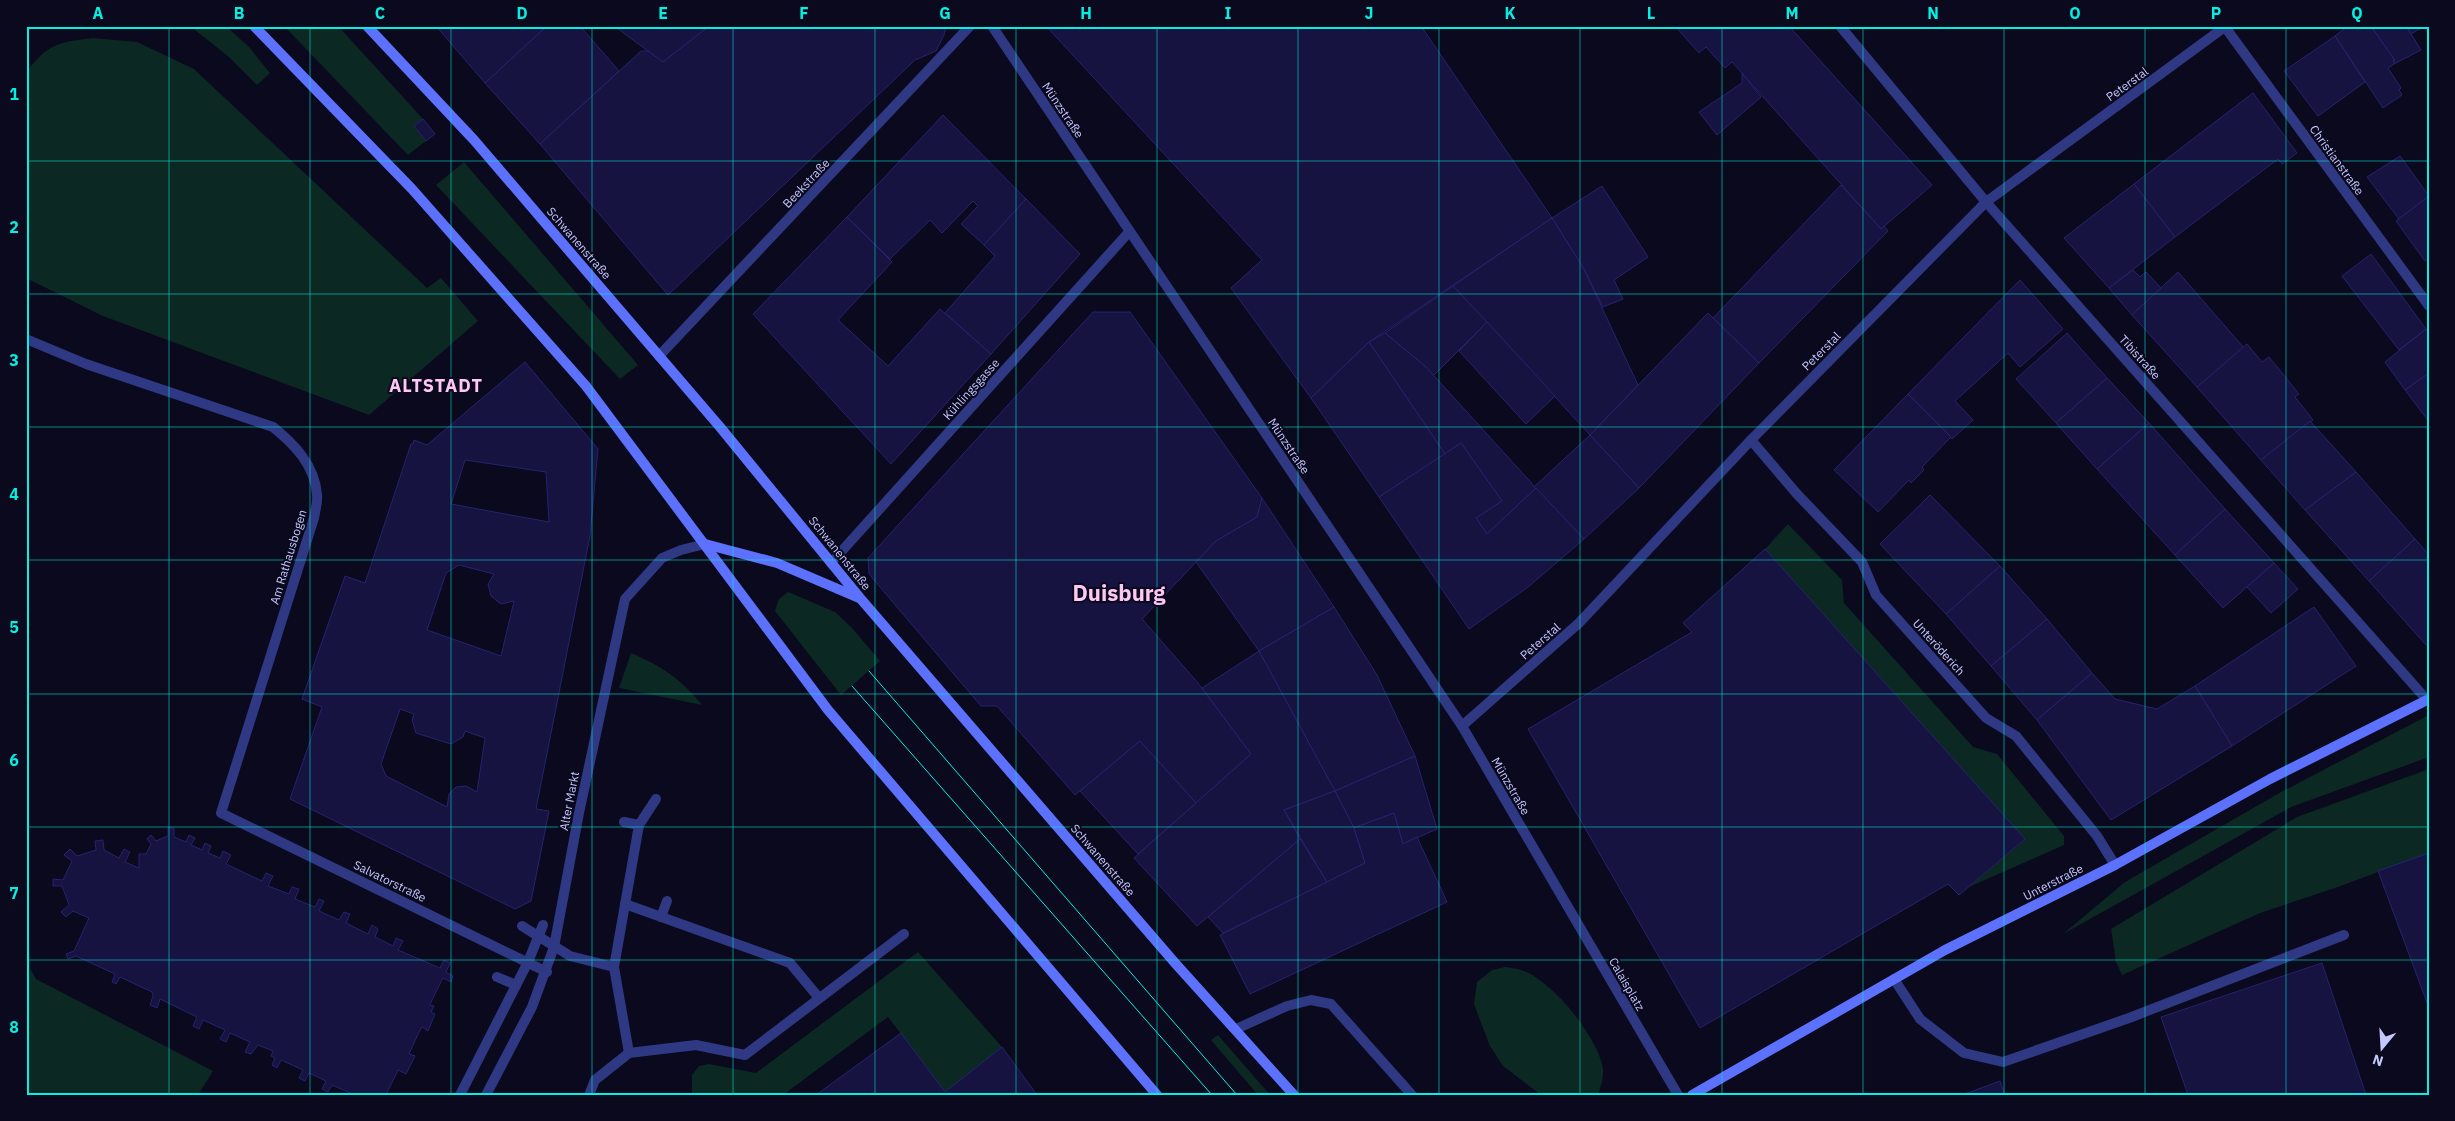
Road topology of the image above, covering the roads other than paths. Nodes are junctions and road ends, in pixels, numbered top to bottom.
1 (367, 26) edge
2 (970, 26) edge
3 (992, 26) edge
4 (1840, 26) edge
5 (254, 27) edge
6 (2226, 27) edge
7 (1986, 202) junction
8 (1129, 232) junction
9 (2429, 306) edge
10 (26, 339) edge
11 (659, 356) junction
12 (1751, 440) junction
13 (705, 544) junction
14 (831, 563) junction
15 (860, 598) junction
16 (2428, 700) edge
17 (1462, 726) junction
18 (656, 798) dead end
19 (221, 813) joint
20 (624, 822) dead end
21 (639, 825) junction
22 (2115, 865) junction
23 (1556, 886) joint
24 (667, 901) dead end
25 (625, 904) junction
26 (661, 917) junction
27 (522, 926) dead end
28 (541, 930) junction
29 (904, 934) dead end
30 (2344, 935) dead end
31 (554, 947) junction
32 (528, 962) junction
33 (614, 967) junction
34 (547, 972) junction
35 (497, 977) dead end
36 (1894, 979) junction
37 (516, 986) junction
38 (819, 998) junction
39 (1236, 1029) junction
40 (629, 1053) junction
41 (460, 1095) edge
42 (486, 1095) edge
43 (589, 1095) edge
44 (1157, 1095) edge
45 (1294, 1095) edge
46 (1412, 1095) edge
47 (1678, 1095) edge
48 (1692, 1095) edge

1 - 11 main road, Schwanenstraße
2 - 11 street, Beekstraße
3 - 8 street, Münzstraße
4 - 7 street, Tibistraße
5 - 13 main road
6 - 7 street, Peterstal
6 - 9 street, Christianstraße
7 - 12 street, Peterstal
7 - 16 street, Tibistraße
8 - 14 street, Kühlingsgasse
8 - 17 street, Münzstraße
10 - 19 street, Am Rathausbogen
11 - 14 main road, Schwanenstraße
12 - 17 street, Peterstal
12 - 22 street, Unteröderich
13 - 15 main road
13 - 31 street, Alter Markt
13 - 44 main road
14 - 15 main road, Schwanenstraße
15 - 39 main road, Schwanenstraße
16 - 22 main road, Unterstraße
17 - 23 street, Münzstraße
18 - 21 street
19 - 32 street, Salvatorstraße
20 - 21 street
21 - 25 street
22 - 36 main road, Unterstraße
23 - 47 street, Calaisplatz
24 - 26 street
25 - 26 street
25 - 33 street
26 - 38 street
27 - 28 street
28 - 31 street
28 - 32 street
29 - 38 street
30 - 36 street
31 - 33 street
31 - 34 street, Alter Markt
32 - 34 street, Salvatorstraße
32 - 37 street
33 - 40 street
34 - 42 street, Alter Markt
35 - 37 street
36 - 48 main road, Unterstraße
37 - 41 street
38 - 40 street
39 - 45 main road, Schwanenstraße
39 - 46 street
40 - 43 street

